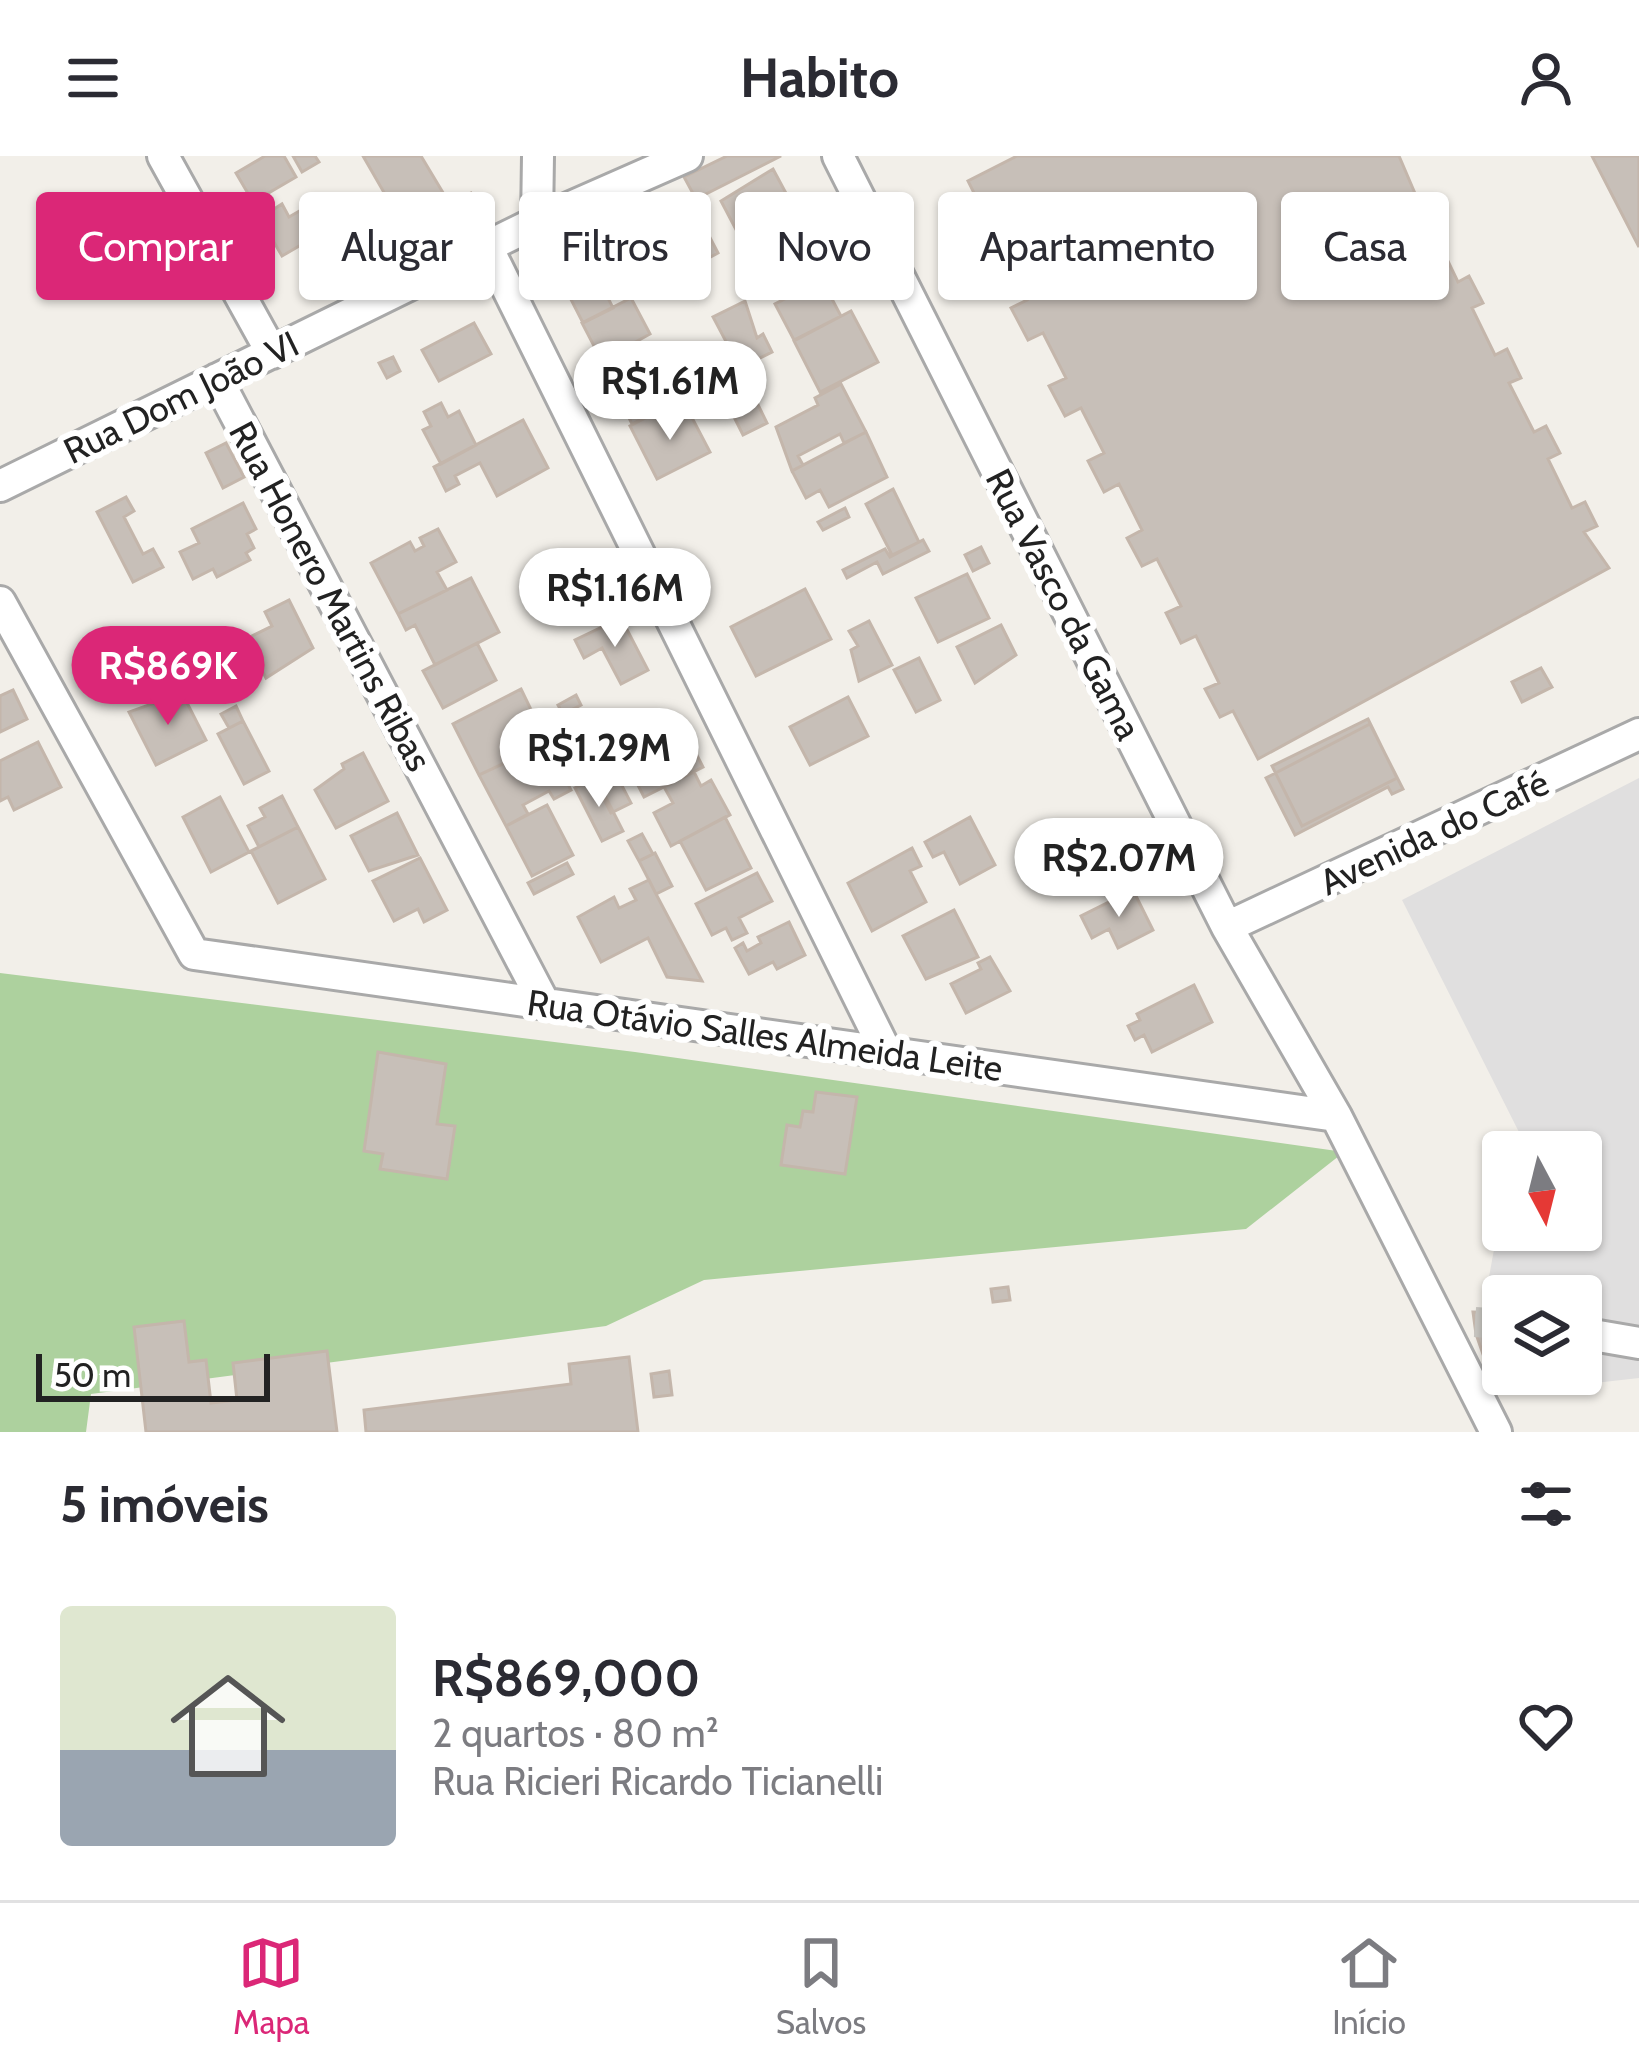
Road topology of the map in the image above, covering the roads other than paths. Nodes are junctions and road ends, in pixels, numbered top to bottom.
1 (164, 156) edge
2 (538, 156) edge
3 (687, 156) edge
4 (838, 156) edge
5 (537, 192) edge
6 (605, 192) edge
7 (495, 263) edge
8 (378, 300) edge
9 (272, 352) junction
10 (217, 379) junction
11 (0, 486) edge
12 (0, 602) edge
13 (1639, 734) edge
14 (1228, 927) junction
15 (544, 1004) junction
16 (886, 1052) junction
17 (1336, 1117) junction
18 (1481, 1323) edge
19 (1602, 1338) edge
20 (1639, 1343) edge
21 (1496, 1432) edge

1 - 9 street
2 - 5 street
3 - 6 street, Rua Dom João VI
4 - 14 street, Rua Vasco da Gama
7 - 16 street
8 - 9 street, Rua Dom João VI
9 - 10 street, Rua Dom João VI
10 - 11 street, Rua Dom João VI
10 - 15 street, Rua Honero Martins Ribas
12 - 15 street, Rua Otávio Salles Almeida Leite
13 - 14 street, Avenida do Café
14 - 17 street, Rua Vasco da Gama
15 - 16 street, Rua Otávio Salles Almeida Leite
16 - 17 street, Rua Otávio Salles Almeida Leite
17 - 18 street, Rua Vasco da Gama
18 - 21 street, Rua Vasco da Gama
19 - 20 street

